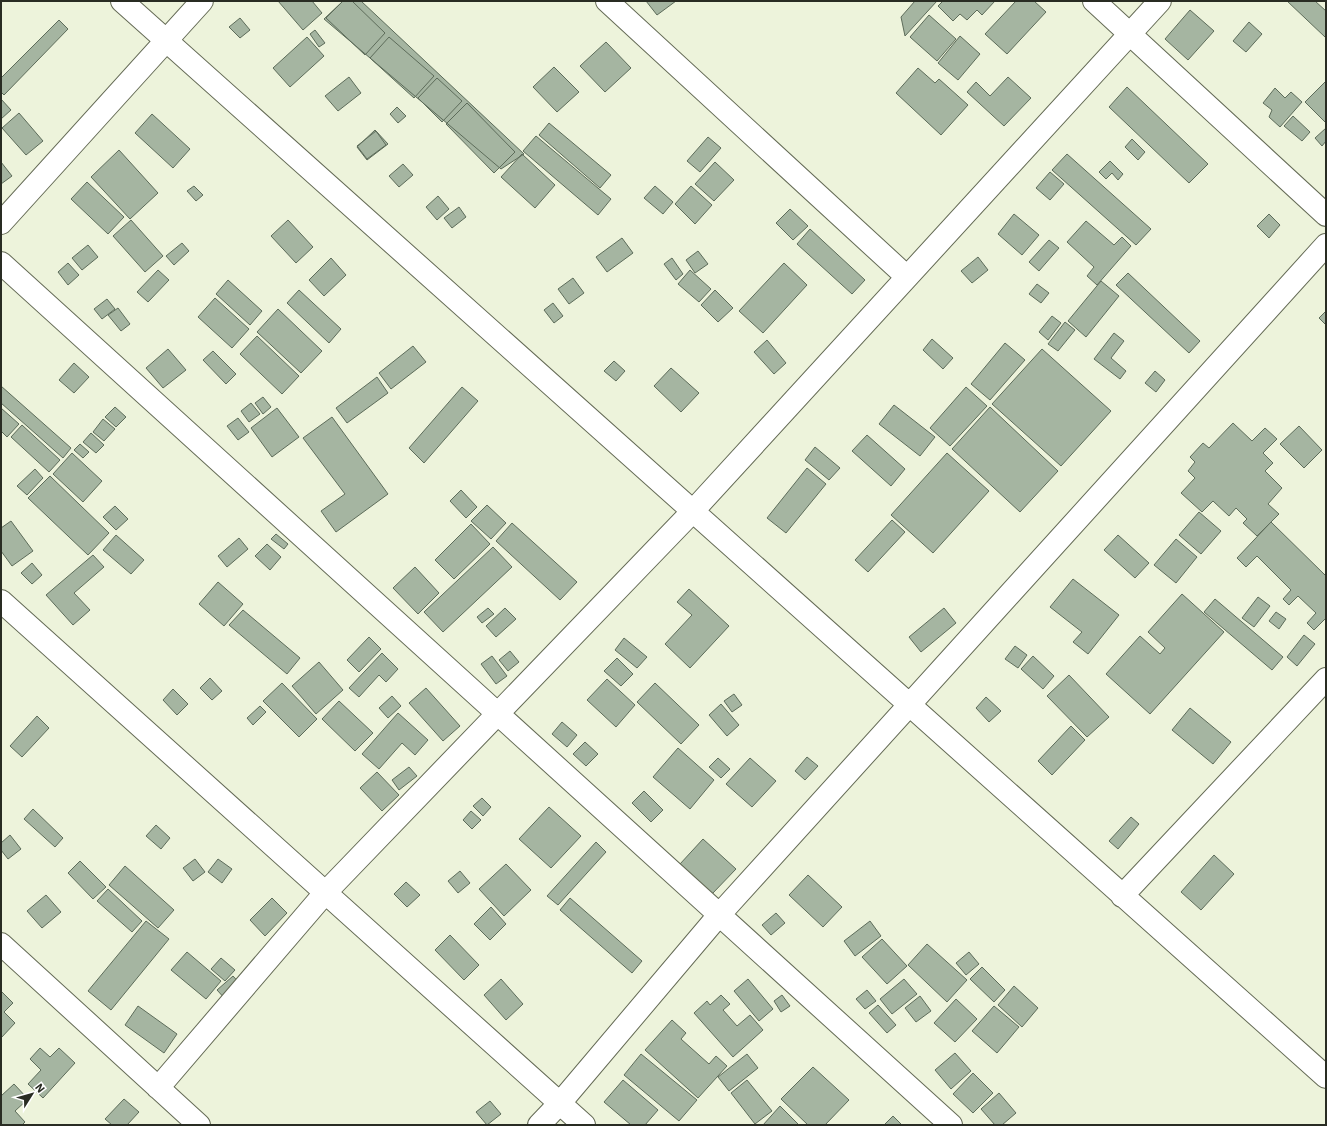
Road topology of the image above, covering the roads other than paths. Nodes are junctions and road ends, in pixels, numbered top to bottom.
1 (122, 1) edge
2 (202, 1) edge
3 (607, 1) edge
4 (1094, 1) edge
5 (1160, 1) edge
6 (1130, 34) junction
7 (166, 40) junction
8 (1326, 215) edge
9 (1, 223) edge
10 (1326, 245) edge
11 (1, 264) edge
12 (907, 277) junction
13 (692, 512) junction
14 (1, 601) edge
15 (1326, 679) edge
16 (910, 704) junction
17 (497, 714) junction
18 (325, 894) junction
19 (1122, 896) junction
20 (719, 915) junction
21 (1, 944) edge
22 (1326, 1077) edge
23 (158, 1088) junction
24 (560, 1103) junction
25 (199, 1125) edge
26 (539, 1125) edge
27 (584, 1125) edge
28 (951, 1125) edge

1 - 7 street
2 - 7 street
3 - 12 street
4 - 6 street
5 - 6 street
6 - 8 street
6 - 12 street
7 - 9 street
7 - 13 street
10 - 16 street
11 - 17 street
12 - 13 street
13 - 16 street
13 - 17 street
14 - 18 street
15 - 19 street
16 - 19 street
16 - 20 street
17 - 18 street
17 - 20 street
18 - 23 street
18 - 24 street
19 - 22 street
20 - 24 street
20 - 28 street
21 - 23 street
23 - 25 street
24 - 26 street
24 - 27 street

